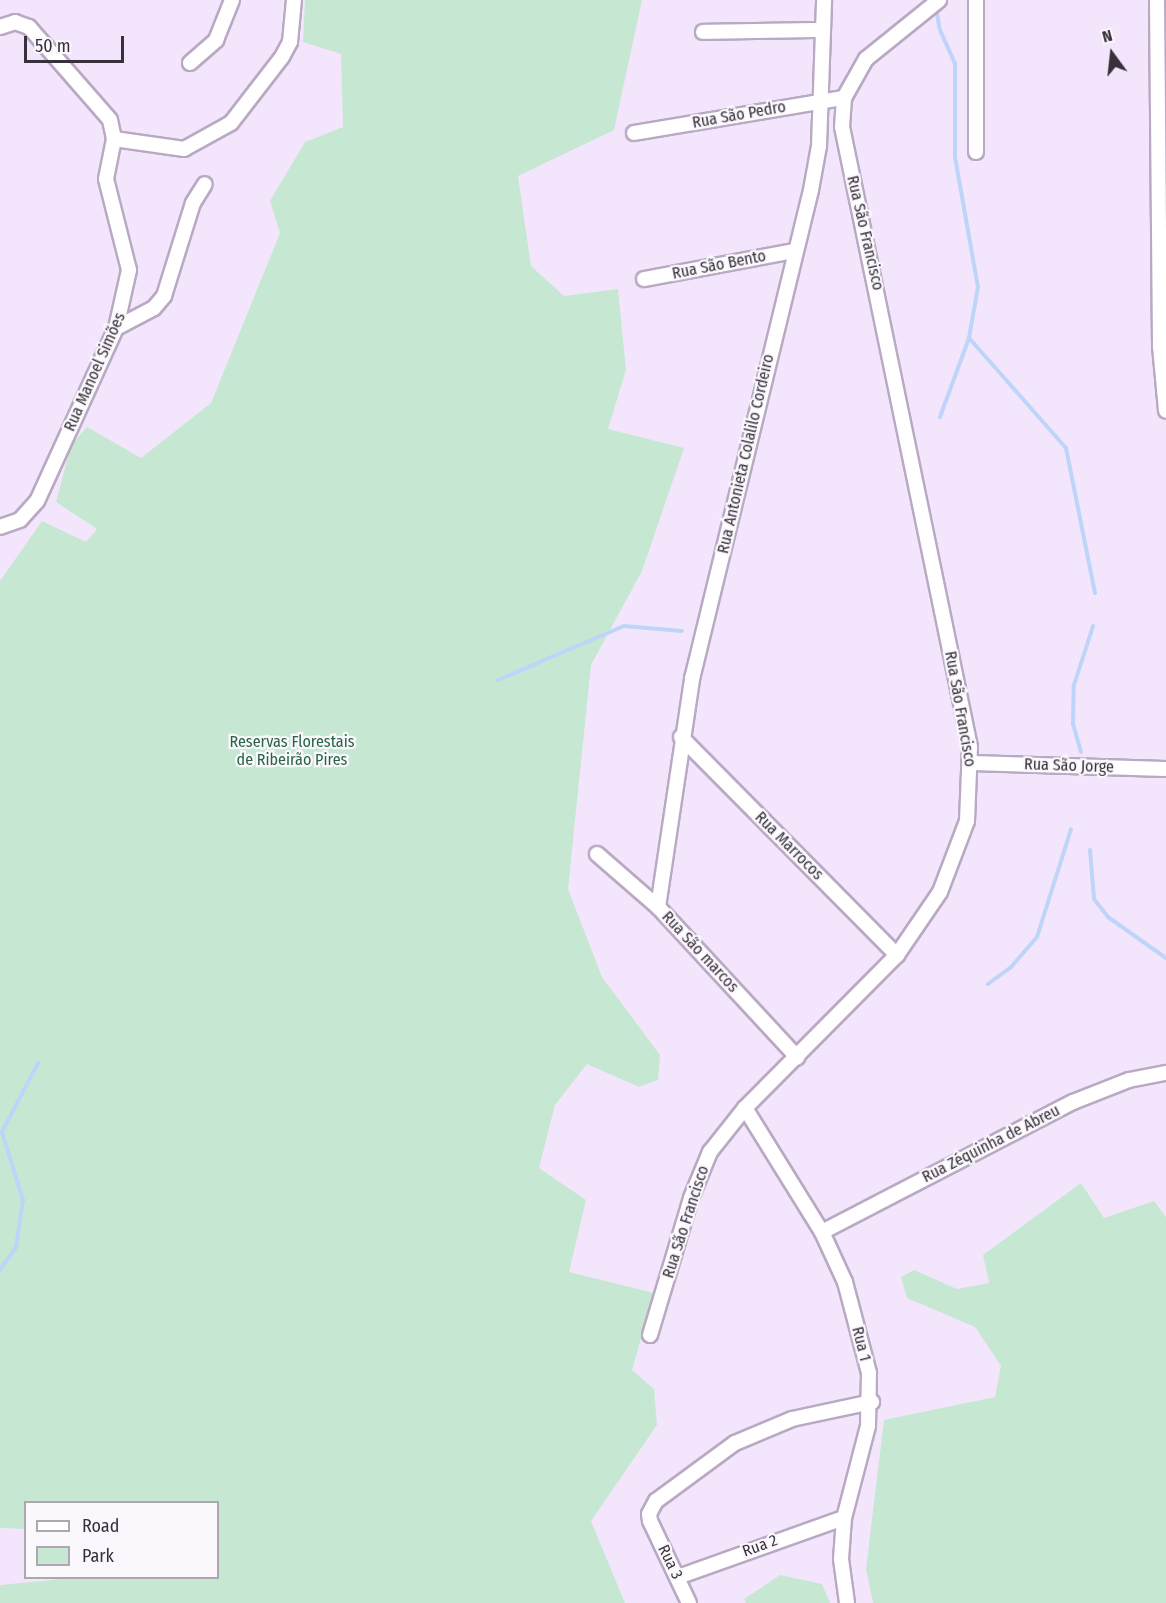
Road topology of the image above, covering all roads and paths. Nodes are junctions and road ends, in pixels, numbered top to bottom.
1 (232, 0) edge
2 (294, 0) edge
3 (824, 0) edge
4 (939, 0) edge
5 (976, 0) edge
6 (1157, 0) edge
7 (0, 27) edge
8 (823, 30) junction
9 (703, 32) dead end
10 (190, 63) dead end
11 (844, 98) junction
12 (820, 101) junction
13 (634, 133) dead end
14 (114, 139) junction
15 (976, 153) dead end
16 (205, 184) dead end
17 (794, 251) junction
18 (644, 279) dead end
19 (116, 328) junction
20 (1166, 411) edge
21 (0, 527) edge
22 (681, 737) junction
23 (971, 763) junction
24 (1166, 770) edge
25 (597, 854) dead end
26 (658, 907) junction
27 (897, 955) junction
28 (797, 1057) junction
29 (1166, 1073) edge
30 (745, 1108) junction
31 (822, 1232) junction
32 (650, 1335) dead end
33 (872, 1402) junction
34 (844, 1518) junction
35 (678, 1577) junction
36 (688, 1603) edge
37 (847, 1603) edge

1 - 10 street
2 - 14 street
3 - 8 street, Rua Antonieta Colalilo Cordeiro
4 - 11 street
5 - 15 street
6 - 20 street
7 - 14 street
8 - 9 street
8 - 12 street, Rua Antonieta Colalilo Cordeiro
11 - 12 street, Rua São Pedro
11 - 23 street, Rua São Francisco
12 - 13 street, Rua São Pedro
12 - 17 street, Rua Antonieta Colalilo Cordeiro
14 - 19 street, Rua Manoel Simões
16 - 19 street
17 - 18 street, Rua São Bento
17 - 22 street, Rua Antonieta Colalilo Cordeiro
19 - 21 street, Rua Manoel Simões
22 - 26 street, Rua Antonieta Colalilo Cordeiro
22 - 27 street, Rua Marrocos
23 - 24 street, Rua São Jorge
23 - 27 street, Rua São Francisco
25 - 26 street, Rua São marcos
26 - 28 street, Rua São marcos
27 - 28 street, Rua São Francisco
28 - 30 street, Rua São Francisco
29 - 31 street, Rua Zéquinha de Abreu
30 - 31 street, Rua 1
30 - 32 street, Rua São Francisco
31 - 33 street, Rua 1
33 - 34 street, Rua 1
33 - 35 street, Rua 3
34 - 35 street, Rua 2
34 - 37 street, Rua 1
35 - 36 street, Rua 3

